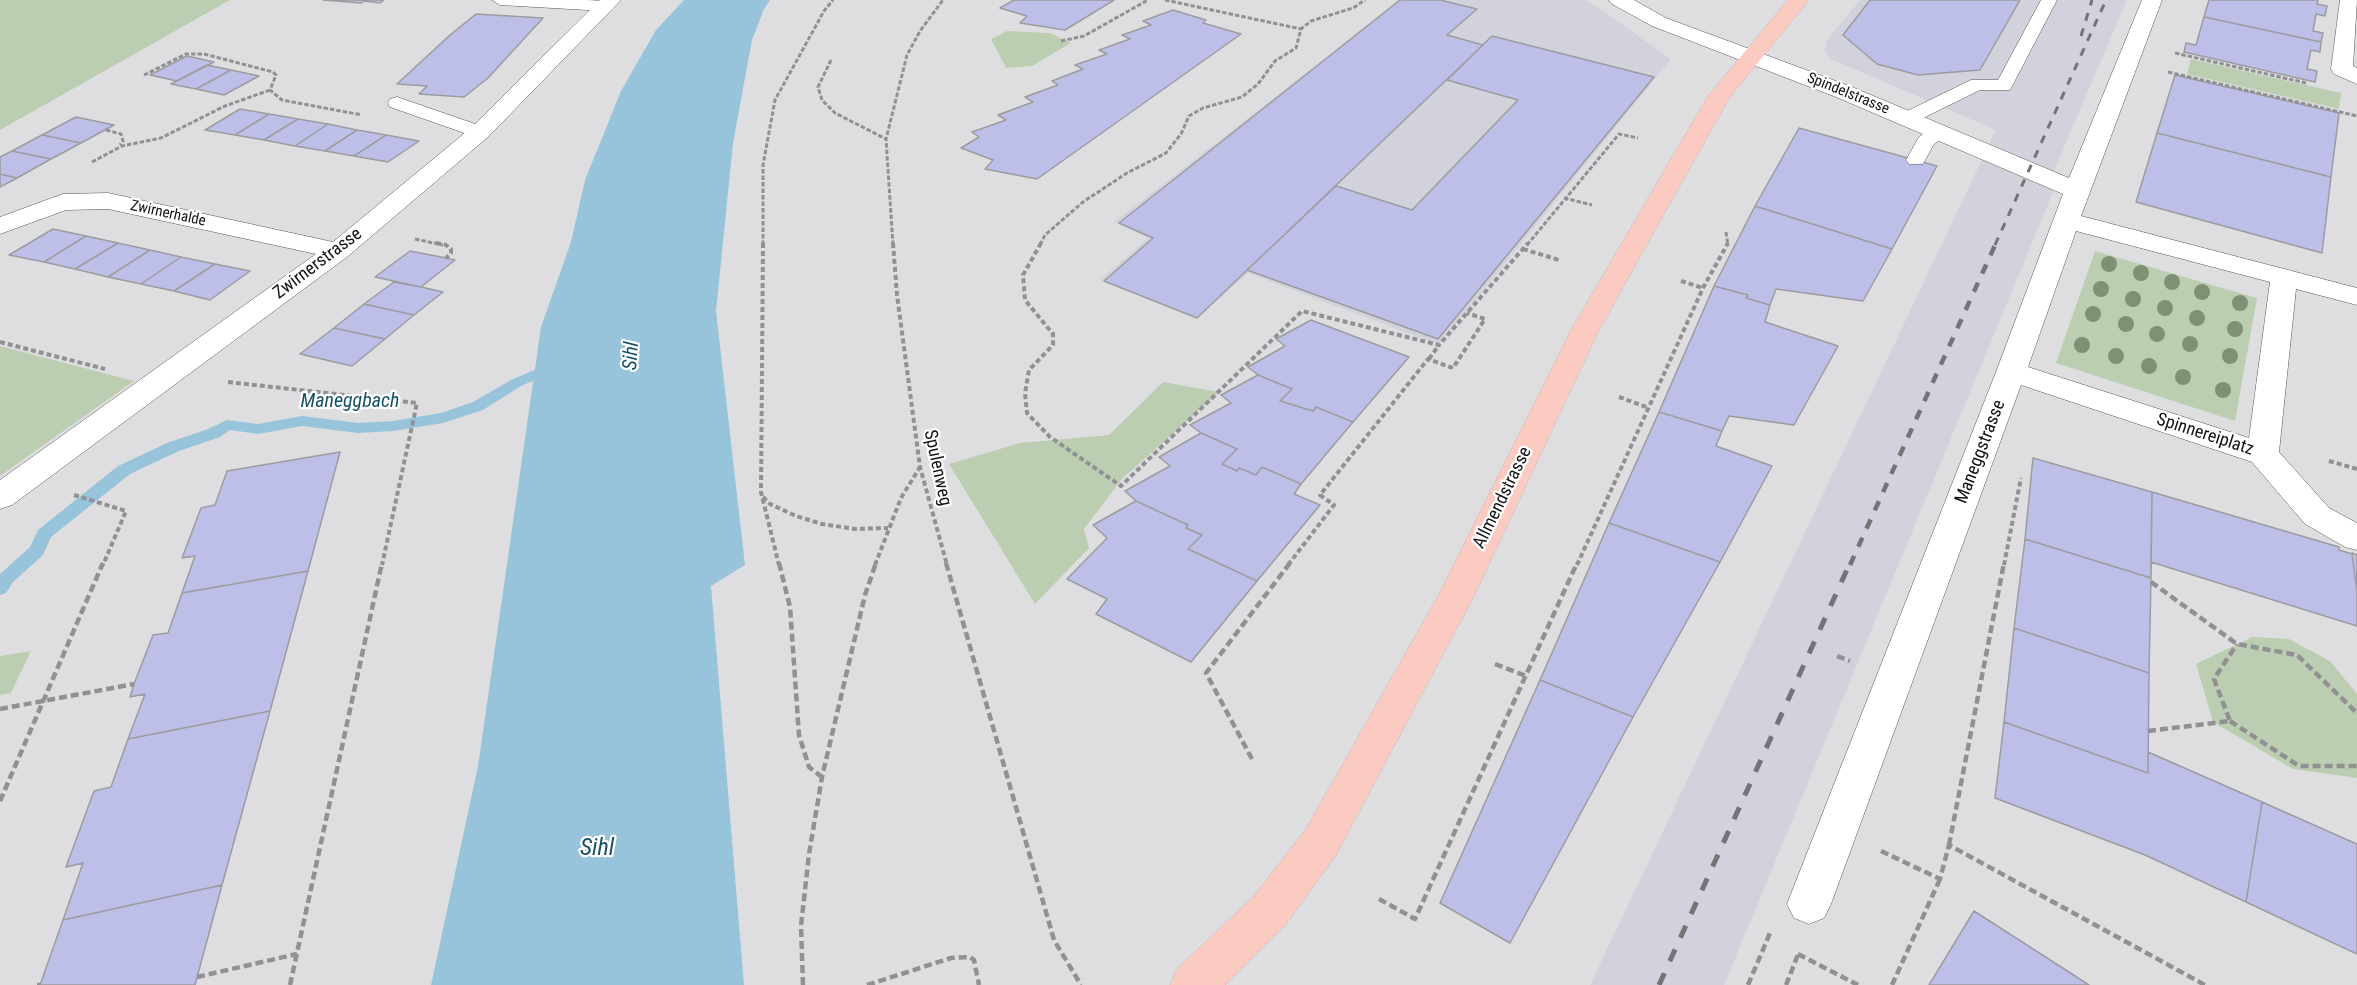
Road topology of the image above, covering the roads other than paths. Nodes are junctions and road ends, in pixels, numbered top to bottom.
1 (500, 0) edge
2 (1618, 0) edge
3 (1799, 0) edge
4 (2049, 0) edge
5 (2152, 0) edge
6 (2350, 0) edge
7 (608, 3) edge
8 (1751, 56) junction
9 (2357, 77) edge
10 (397, 103) dead end
11 (1908, 118) junction
12 (1939, 131) junction
13 (480, 132) junction
14 (1916, 160) dead end
15 (2077, 191) junction
16 (2066, 220) junction
17 (0, 226) edge
18 (338, 251) junction
19 (2284, 278) junction
20 (2357, 297) edge
21 (2011, 372) junction
22 (2263, 454) junction
23 (0, 497) edge
24 (2357, 538) edge
25 (1809, 904) dead end
26 (1193, 985) edge

1 - 7 lane
2 - 8 street, Spindelstrasse
3 - 8 main road, Allmendstrasse
4 - 11 lane
5 - 15 street, Maneggstrasse
6 - 9 street
7 - 13 street, Zwirnerstrasse
8 - 11 street, Spindelstrasse
8 - 26 main road, Allmendstrasse
10 - 13 lane
11 - 12 street, Spindelstrasse
12 - 14 lane
12 - 15 street, Spindelstrasse
13 - 18 street, Zwirnerstrasse
15 - 16 street, Maneggstrasse
16 - 19 street
16 - 21 street, Maneggstrasse
17 - 18 street, Zwirnerhalde
18 - 23 street, Zwirnerstrasse
19 - 20 street
19 - 22 street, Spinnereiplatz
21 - 22 street, Spinnereiplatz
21 - 25 street, Maneggstrasse
22 - 24 street

